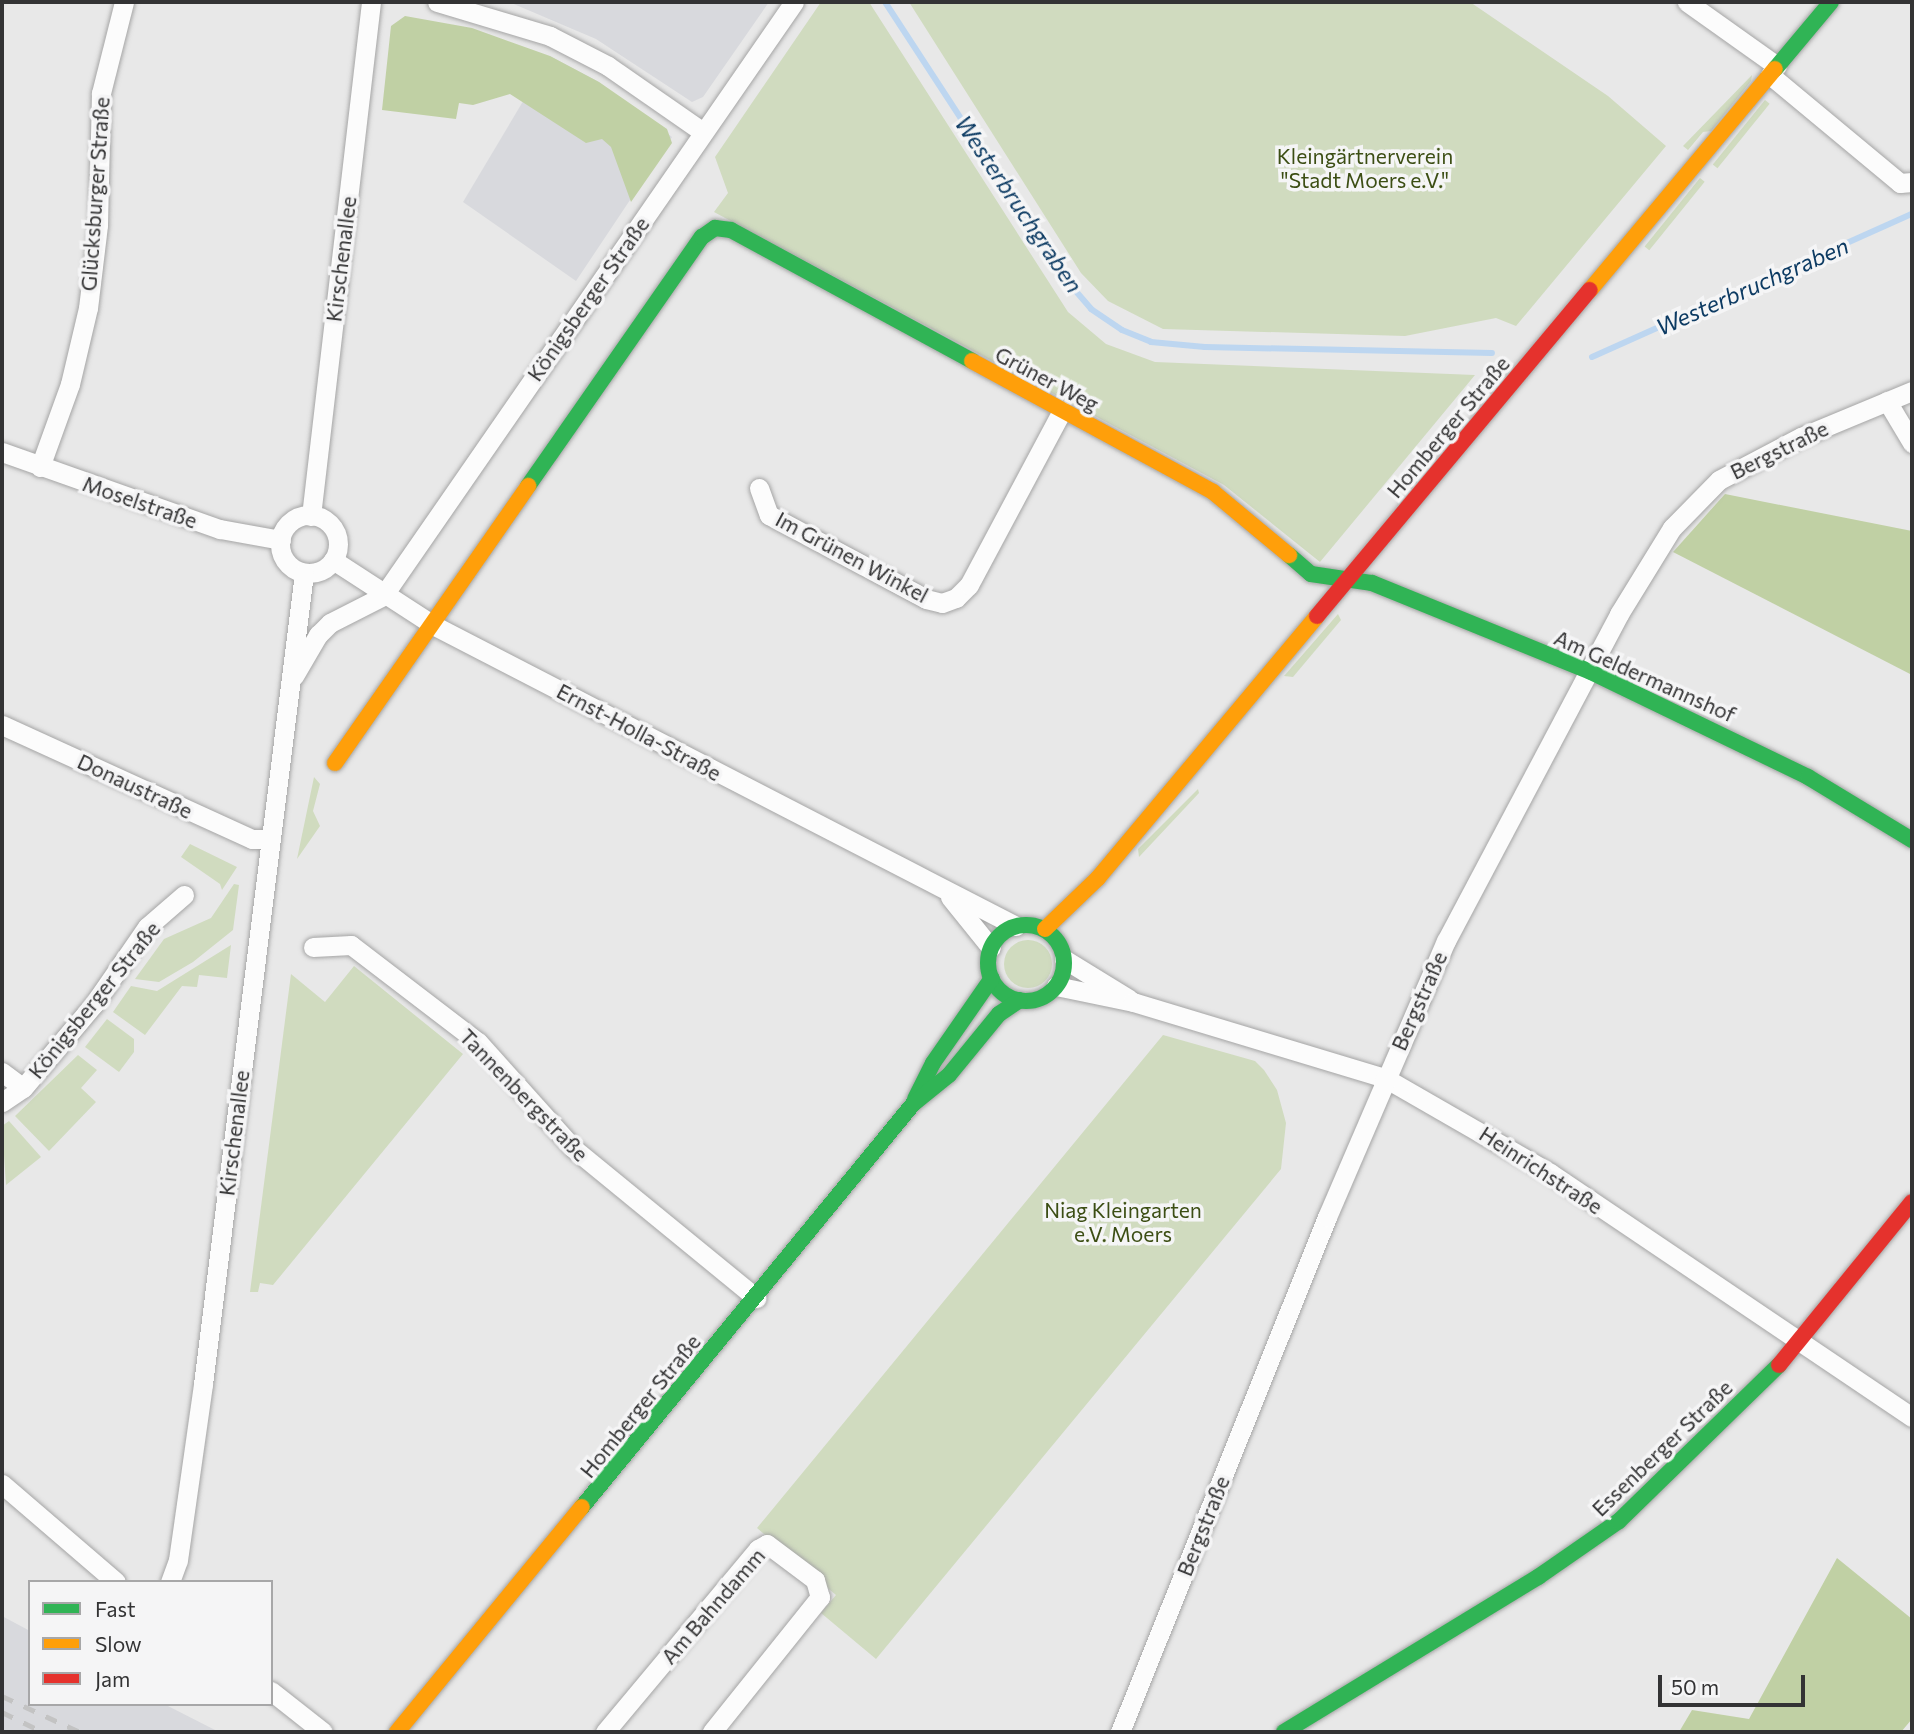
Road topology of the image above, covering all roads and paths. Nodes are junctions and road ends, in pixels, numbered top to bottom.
1 (124, 2) edge
2 (371, 2) edge
3 (437, 2) edge
4 (794, 2) edge
5 (1687, 2) edge
6 (1831, 2) edge
7 (1774, 71) junction
8 (703, 132) junction
9 (1912, 182) edge
10 (1912, 391) edge
11 (1886, 401) junction
12 (1062, 411) junction
13 (1912, 443) edge
14 (2, 452) edge
15 (40, 467) junction
16 (759, 488) dead end
17 (311, 516) junction
18 (281, 540) junction
19 (333, 560) junction
20 (304, 573) junction
21 (1348, 580) junction
22 (383, 596) junction
23 (433, 625) junction
24 (1591, 672) junction
25 (290, 683) junction
26 (2, 725) edge
27 (335, 763) dead end
28 (270, 839) junction
29 (1912, 840) edge
30 (1098, 878) junction
31 (184, 895) dead end
32 (950, 896) junction
33 (1016, 926) junction
34 (1045, 929) junction
35 (313, 947) dead end
36 (991, 948) junction
37 (1063, 954) junction
38 (992, 978) junction
39 (1056, 986) junction
40 (1020, 1000) junction
41 (1133, 1002) junction
42 (2, 1072) edge
43 (1385, 1078) junction
44 (23, 1088) junction
45 (2, 1102) edge
46 (913, 1104) junction
47 (1912, 1202) edge
48 (756, 1298) junction
49 (1800, 1345) junction
50 (1912, 1417) edge
51 (2, 1483) edge
52 (114, 1580) edge
53 (171, 1580) edge
54 (273, 1693) edge
55 (323, 1732) edge
56 (397, 1732) edge
57 (605, 1732) edge
58 (712, 1732) edge
59 (1120, 1732) edge
60 (1284, 1732) edge

1 - 15 street, Glücksburger Straße
2 - 17 street, Kirschenallee
3 - 8 street
4 - 8 street, Königsberger Straße
5 - 7 street
6 - 7 street, Homberger Straße
7 - 9 street
7 - 21 street, Homberger Straße
8 - 22 street, Königsberger Straße
10 - 11 street, Bergstraße
11 - 13 street
11 - 24 street, Bergstraße
12 - 16 street, Im Grünen Winkel
12 - 21 street, Grüner Weg
12 - 23 street, Grüner Weg
14 - 15 street, Moselstraße
15 - 18 street, Moselstraße
17 - 18 street
17 - 19 street
18 - 20 street
19 - 20 street
19 - 22 street, Ernst-Holla-Straße
20 - 25 street, Kirschenallee
21 - 24 street, Am Geldermannshof
21 - 30 street, Homberger Straße
22 - 23 street, Ernst-Holla-Straße
22 - 25 street, Kirschenallee
23 - 27 street
23 - 32 street, Ernst-Holla-Straße
24 - 29 street, Am Geldermannshof
24 - 43 street, Bergstraße
25 - 28 street, Kirschenallee
26 - 28 street, Donaustraße
28 - 53 street, Kirschenallee
30 - 34 street, Homberger Straße
30 - 37 street, Homberger Straße
31 - 44 street, Königsberger Straße
32 - 33 street, Ernst-Holla-Straße
32 - 36 street, Ernst-Holla-Straße
33 - 34 street
33 - 36 street
34 - 37 street
35 - 48 street, Tannenbergstraße
36 - 38 street
37 - 39 street
37 - 41 street, Heinrichstraße
38 - 40 street
38 - 46 street, Homberger Straße
39 - 40 street
39 - 41 street, Heinrichstraße
40 - 46 street, Homberger Straße
41 - 43 street, Heinrichstraße
42 - 44 street
43 - 49 street, Heinrichstraße
43 - 59 street, Bergstraße
44 - 45 street, Königsberger Straße
46 - 48 street, Homberger Straße
47 - 49 street, Essenberger Straße
48 - 56 street, Homberger Straße
49 - 50 street, Heinrichstraße
49 - 60 street, Essenberger Straße
51 - 52 street
54 - 55 street
57 - 58 street, Am Bahndamm

